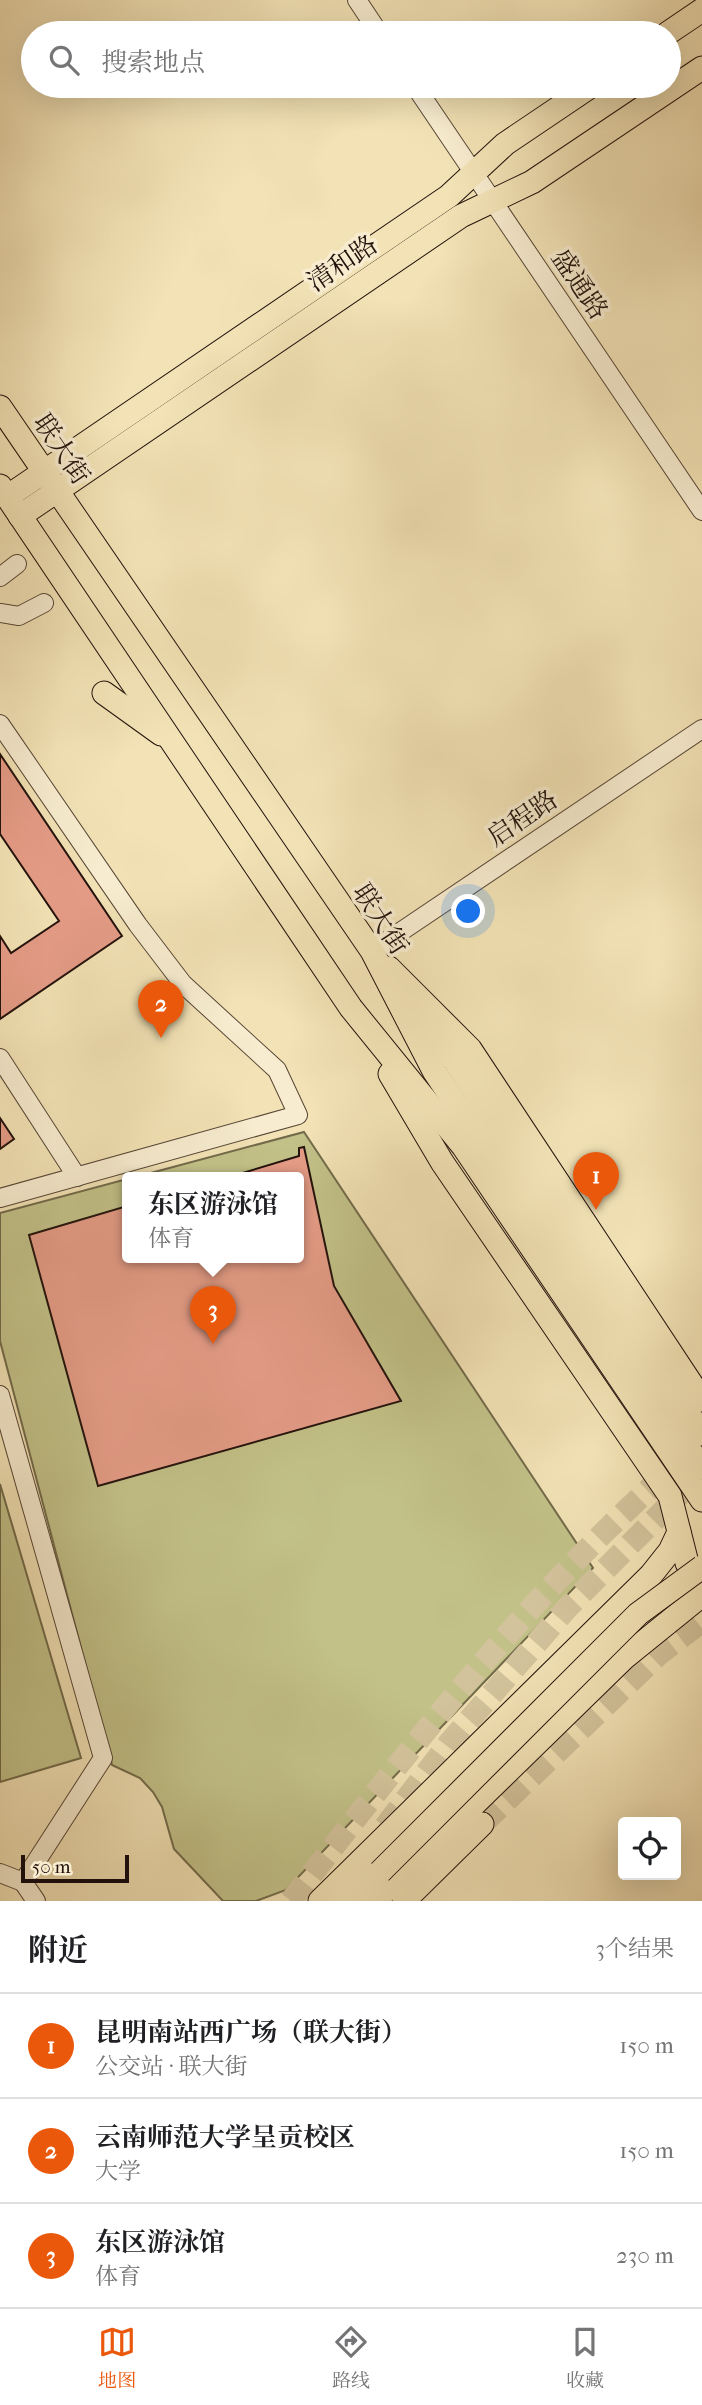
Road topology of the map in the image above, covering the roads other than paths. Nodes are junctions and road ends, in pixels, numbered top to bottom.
1 (357, 0) edge
2 (702, 10) edge
3 (371, 21) edge
4 (681, 24) edge
5 (702, 68) edge
6 (681, 82) edge
7 (423, 98) edge
8 (574, 98) edge
9 (657, 98) edge
10 (474, 173) junction
11 (492, 201) junction
12 (0, 407) edge
13 (50, 482) junction
14 (9, 500) edge
15 (702, 511) edge
16 (17, 564) dead end
17 (0, 577) edge
18 (44, 603) dead end
19 (0, 613) edge
20 (104, 693) dead end
21 (0, 724) edge
22 (702, 729) edge
23 (174, 744) junction
24 (372, 951) junction
25 (351, 1008) junction
26 (0, 1058) edge
27 (76, 1177) junction
28 (0, 1198) edge
29 (0, 1395) edge
30 (702, 1400) edge
31 (702, 1434) edge
32 (7, 1450) edge
33 (702, 1468) edge
34 (702, 1500) edge
35 (679, 1532) junction
36 (702, 1567) edge
37 (702, 1587) edge
38 (702, 1594) edge
39 (482, 1824) tunnel mouth
40 (0, 1872) edge
41 (23, 1882) junction
42 (36, 1901) edge
43 (320, 1901) edge
44 (347, 1901) edge
45 (375, 1901) edge
46 (404, 1901) edge

1 - 3 street
2 - 4 main road
5 - 6 main road, 清和路
7 - 10 street, 盛通路
8 - 10 main road, 清和路
9 - 11 main road, 清和路
10 - 11 street, 盛通路
10 - 13 main road, 清和路
11 - 13 main road, 清和路
11 - 15 street, 盛通路
12 - 13 main road, 联大街
13 - 14 main road, 清和路
13 - 24 main road, 联大街
14 - 23 main road
16 - 17 street
18 - 19 street
20 - 23 main road
21 - 27 street
22 - 24 street, 启程路
23 - 25 main road
24 - 30 main road
24 - 31 main road
24 - 33 main road, 联大街
25 - 34 main road
25 - 35 main road
26 - 27 street
27 - 28 street
29 - 32 street
32 - 41 street
35 - 37 main road
35 - 43 main road
36 - 44 main road, bridge
38 - 45 main road
39 - 46 main road
40 - 41 street
41 - 42 street

